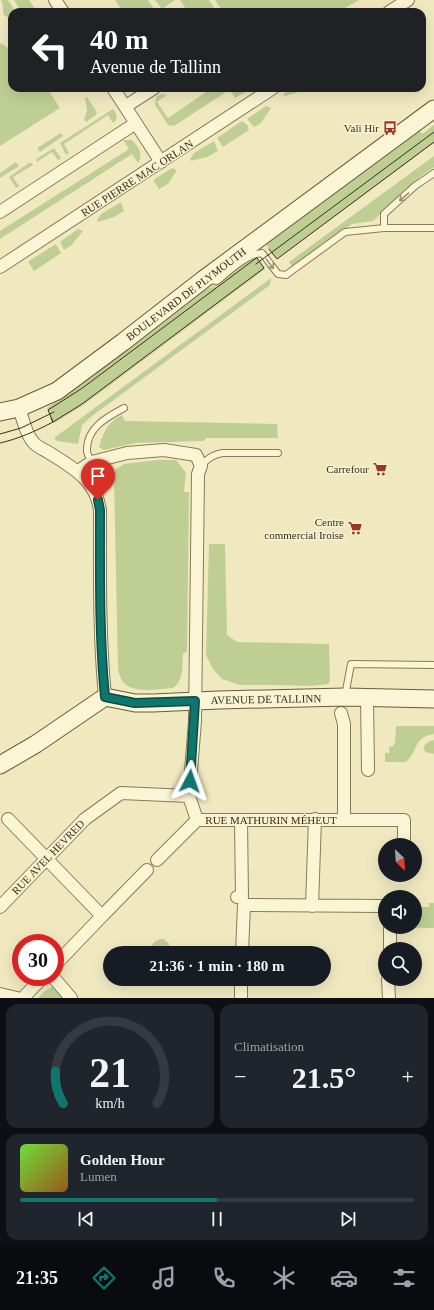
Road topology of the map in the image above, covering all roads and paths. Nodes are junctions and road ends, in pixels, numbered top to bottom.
1 (408, 0) edge
2 (395, 8) edge
3 (116, 92) edge
4 (148, 92) edge
5 (267, 92) edge
6 (434, 102) edge
7 (126, 106) junction
8 (434, 109) edge
9 (136, 123) junction
10 (364, 161) junction
11 (161, 162) junction
12 (434, 172) edge
13 (0, 212) edge
14 (384, 228) junction
15 (434, 228) edge
16 (0, 267) edge
17 (204, 279) junction
18 (19, 408) junction
19 (124, 408) dead end
20 (0, 412) edge
21 (278, 453) dead end
22 (92, 462) junction
23 (201, 466) junction
24 (78, 471) junction
25 (434, 665) edge
26 (105, 697) junction
27 (367, 698) junction
28 (434, 699) edge
29 (195, 701) junction
30 (343, 705) junction
31 (0, 765) edge
32 (368, 770) dead end
33 (189, 796) junction
34 (8, 819) dead end
35 (315, 819) junction
36 (344, 819) junction
37 (197, 820) junction
38 (242, 820) junction
39 (404, 838) edge
40 (46, 860) junction
41 (157, 860) dead end
42 (147, 870) dead end
43 (237, 897) dead end
44 (312, 906) junction
45 (378, 906) edge
46 (0, 907) edge
47 (102, 916) junction
48 (242, 946) edge
49 (64, 956) edge
50 (34, 986) edge
51 (61, 986) edge
52 (241, 986) edge
53 (388, 986) edge
54 (0, 994) edge
55 (17, 998) edge
56 (23, 998) edge
57 (71, 998) edge
58 (241, 998) edge
59 (389, 998) edge

1 - 2 street
3 - 7 street
4 - 7 street
5 - 11 street, RUE PIERRE MAC ORLAN
6 - 10 main road, BOULEVARD DE PLYMOUTH
7 - 9 street
8 - 10 main road, BOULEVARD DE PLYMOUTH
9 - 11 street
9 - 13 street
10 - 17 main road, BOULEVARD DE PLYMOUTH
11 - 16 street, RUE PIERRE MAC ORLAN
12 -> 14 lane
14 - 15 lane
17 -> 14 lane
17 - 18 main road, BOULEVARD DE PLYMOUTH
18 - 20 main road, BOULEVARD DE PLYMOUTH
18 - 24 street
19 - 22 lane
21 - 23 lane
22 - 23 street
22 - 24 street
23 - 29 street, RUE MATHURIN MÉHEUT
24 - 26 street
25 - 30 lane
26 - 29 main road, AVENUE DE TALLINN
26 - 31 main road
27 - 28 main road, AVENUE DE TALLINN
27 - 30 main road, AVENUE DE TALLINN
27 - 32 street
29 - 30 main road, AVENUE DE TALLINN
29 - 33 street, RUE MATHURIN MÉHEUT
30 - 36 street, RUE MATHURIN MÉHEUT
33 - 37 street, RUE MATHURIN MÉHEUT
33 - 40 street, RUE AVEL HEVRED
34 - 40 street
35 - 36 street, RUE MATHURIN MÉHEUT
35 - 38 street, RUE MATHURIN MÉHEUT
35 - 44 street
36 - 39 street, RUE MATHURIN MÉHEUT
37 - 38 street, RUE MATHURIN MÉHEUT
37 - 41 street, RUE MATHURIN MÉHEUT
38 - 43 street
40 - 46 street, RUE AVEL HEVRED
40 - 47 street
42 - 47 street
44 - 45 street
44 - 48 street
47 - 49 street
50 - 56 street
51 - 57 street
52 - 58 street
53 - 59 street
54 - 55 street

